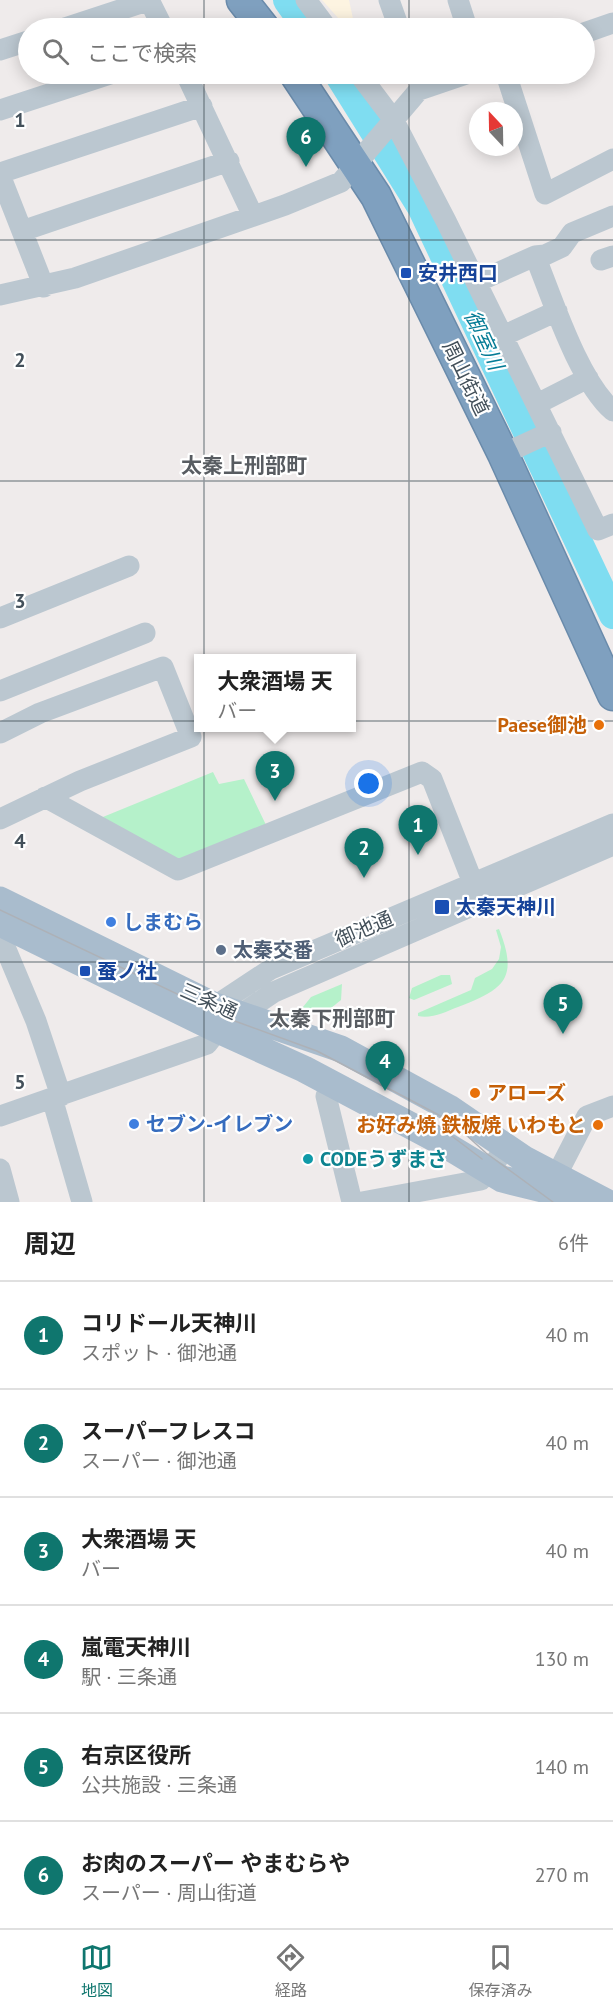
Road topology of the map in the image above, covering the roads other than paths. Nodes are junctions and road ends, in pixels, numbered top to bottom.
1 (149, 0) edge
2 (242, 0) edge
3 (258, 0) edge
4 (306, 0) edge
5 (389, 0) edge
6 (458, 0) edge
7 (95, 18) edge
8 (159, 18) edge
9 (256, 18) edge
10 (271, 18) edge
11 (320, 18) edge
12 (395, 18) edge
13 (463, 18) edge
14 (613, 23) edge
15 (595, 29) edge
16 (18, 44) edge
17 (0, 50) edge
18 (79, 84) edge
19 (191, 84) edge
20 (303, 84) edge
21 (315, 84) edge
22 (365, 84) edge
23 (415, 84) edge
24 (509, 84) edge
25 (202, 106) junction
26 (0, 110) edge
27 (390, 122) junction
28 (362, 156) junction
29 (613, 159) edge
30 (229, 161) junction
31 (0, 174) edge
32 (253, 216) junction
33 (613, 216) edge
34 (22, 231) junction
35 (535, 256) junction
36 (477, 282) junction
37 (44, 287) junction
38 (0, 295) edge
39 (557, 311) junction
40 (503, 336) junction
41 (588, 378) junction
42 (537, 404) junction
43 (613, 411) edge
44 (550, 432) junction
45 (515, 449) junction
46 (613, 524) edge
47 (129, 566) dead end
48 (0, 618) edge
49 (145, 633) dead end
50 (613, 669) edge
51 (0, 691) edge
52 (613, 695) edge
53 (0, 733) edge
54 (45, 797) junction
55 (0, 819) edge
56 (613, 824) edge
57 (613, 845) edge
58 (472, 883) junction
59 (0, 900) edge
60 (0, 923) edge
61 (0, 934) edge
62 (224, 1017) junction
63 (333, 1084) junction
64 (57, 1097) junction
65 (613, 1106) edge
66 (2, 1111) edge
67 (506, 1148) junction
68 (0, 1169) edge
69 (488, 1172) junction
70 (566, 1197) edge
71 (9, 1202) edge
72 (82, 1202) edge
73 (352, 1202) edge
74 (362, 1202) edge

1 - 7 street
1 - 8 street
2 - 9 highway
3 - 10 highway
4 - 11 street
5 - 12 street
6 - 13 street
14 - 15 street
16 - 17 street
18 - 26 street
19 - 25 street
20 - 28 highway, 周山街道
21 - 28 highway, 周山街道
22 - 27 street
23 - 27 street
24 - 29 street
25 - 30 street
25 - 31 street
27 - 28 street
27 - 36 street
28 - 32 street
28 - 45 highway, 周山街道
28 - 52 highway, 周山街道
30 - 32 street
30 - 34 street
31 - 34 street
32 - 37 street
33 - 35 street
34 - 37 street
35 - 36 street
35 - 39 street
36 - 40 street
37 - 38 street
39 - 40 street
39 - 41 street
40 - 42 street
41 - 42 street
41 - 43 street
42 - 44 street
44 - 45 street
44 - 46 street
45 - 50 highway, 周山街道
47 - 48 street
49 - 51 street
53 - 54 street
54 - 55 street
54 - 58 street
56 - 58 street, 御池通
57 - 62 street, 御池通
58 - 62 street, 御池通
59 - 62 main road, 三条通
60 - 62 main road, 三条通
61 - 64 street
62 - 63 main road, 三条通
62 - 64 street
62 - 67 main road, 三条通
63 - 69 main road, 三条通
63 - 73 street
64 - 66 street
64 - 72 street
65 - 70 street
67 - 69 street
67 - 70 main road, 三条通
68 - 71 street
69 - 70 main road, 三条通
69 - 74 street

